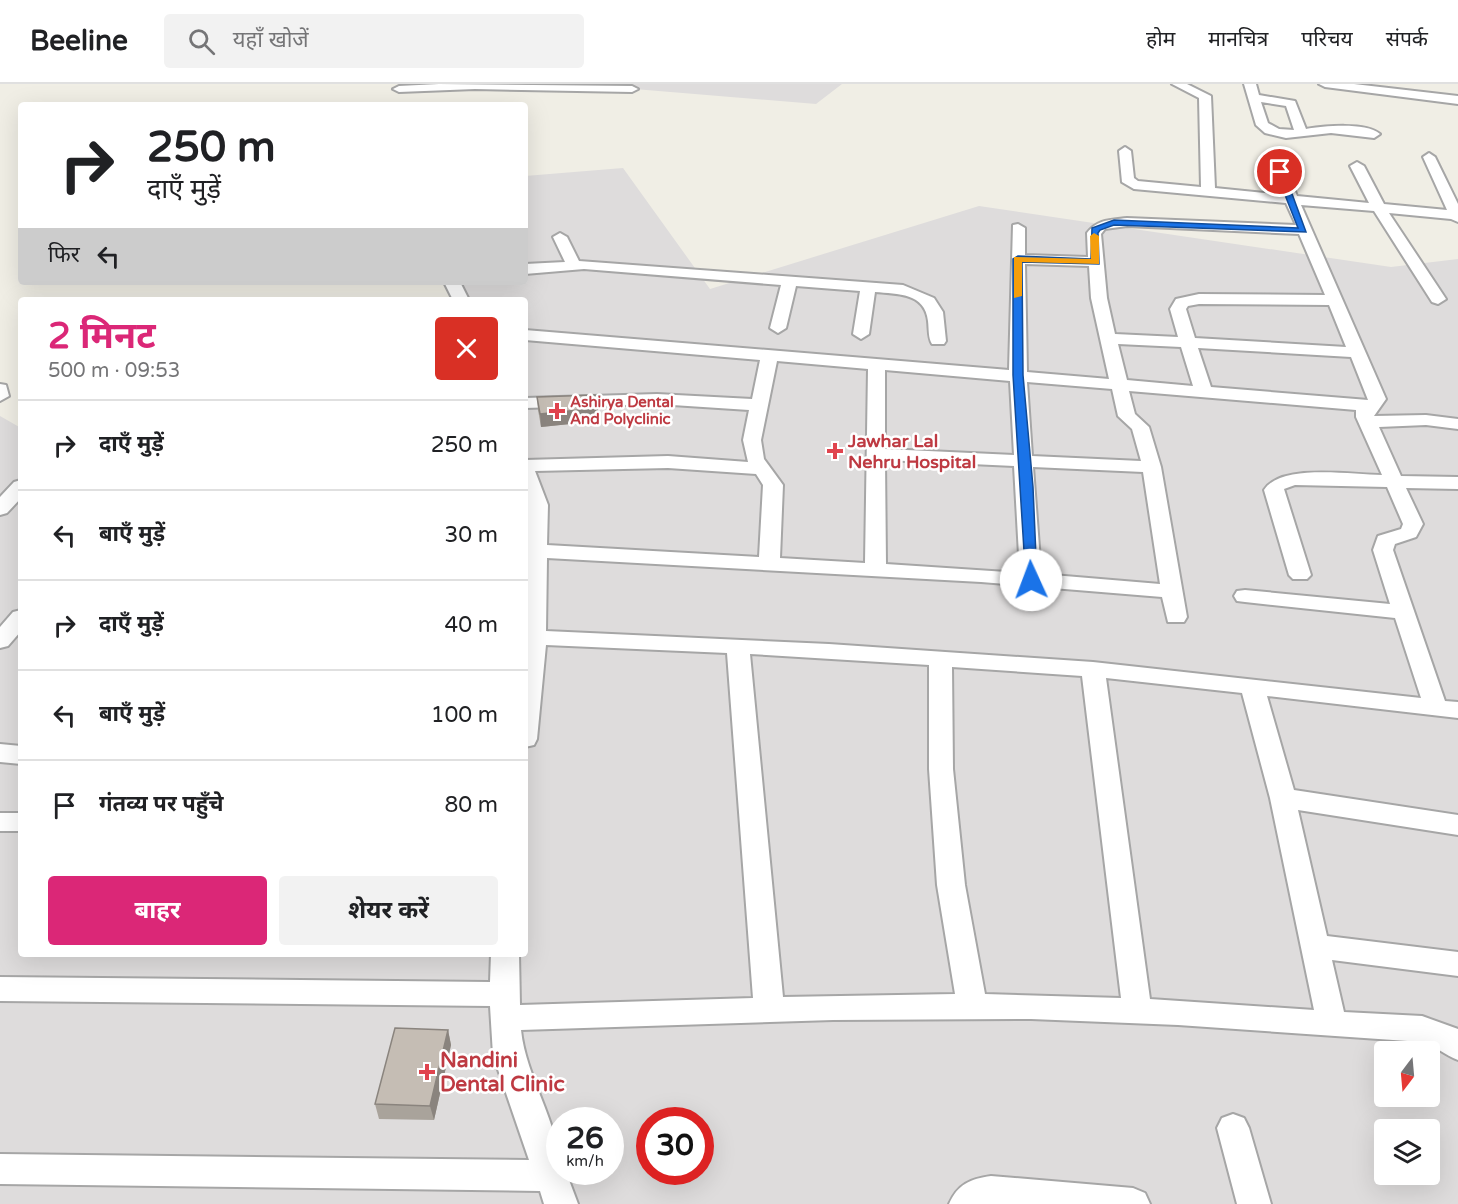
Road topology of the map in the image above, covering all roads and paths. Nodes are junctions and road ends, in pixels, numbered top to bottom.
1 (1178, 84) edge
2 (1250, 84) edge
3 (1325, 84) edge
4 (398, 86) edge
5 (632, 88) dead end
6 (1254, 98) junction
7 (1458, 100) edge
8 (400, 102) edge
9 (1302, 134) junction
10 (1374, 134) dead end
11 (1125, 151) dead end
12 (1429, 157) dead end
13 (1357, 166) dead end
14 (1280, 172) dead end
15 (1208, 193) junction
16 (1290, 200) junction
17 (1379, 208) junction
18 (1457, 216) edge
19 (1018, 228) dead end
20 (1303, 230) junction
21 (560, 237) dead end
22 (1018, 259) junction
23 (1096, 262) junction
24 (574, 266) junction
25 (528, 268) edge
26 (790, 281) junction
27 (868, 287) junction
28 (1438, 299) dead end
29 (1333, 300) junction
30 (778, 328) dead end
31 (861, 334) dead end
32 (528, 335) edge
33 (1107, 338) junction
34 (938, 341) dead end
35 (1187, 342) junction
36 (1355, 352) junction
37 (769, 357) junction
38 (877, 365) junction
39 (1018, 375) junction
40 (1117, 384) junction
41 (0, 389) edge
42 (1203, 391) junction
43 (0, 396) edge
44 (528, 403) edge
45 (759, 405) junction
46 (1369, 414) junction
47 (1458, 424) edge
48 (878, 454) junction
49 (1024, 461) junction
50 (528, 466) edge
51 (1152, 467) junction
52 (762, 469) junction
53 (528, 479) edge
54 (1393, 480) junction
55 (1458, 483) edge
56 (18, 489) edge
57 (0, 509) edge
58 (537, 551) junction
59 (769, 563) junction
60 (874, 570) junction
61 (1300, 575) dead end
62 (1031, 580) junction
63 (1172, 591) junction
64 (1245, 596) dead end
65 (1404, 612) junction
66 (1176, 617) dead end
67 (535, 637) junction
68 (738, 647) junction
69 (940, 659) junction
70 (1093, 669) junction
71 (1252, 686) junction
72 (528, 709) edge
73 (1447, 709) edge
74 (1283, 798) junction
75 (0, 822) edge
76 (18, 822) edge
77 (1458, 825) edge
78 (1315, 946) junction
79 (505, 957) edge
80 (1458, 964) edge
81 (0, 990) edge
82 (505, 1006) junction
83 (972, 1008) junction
84 (769, 1009) junction
85 (1137, 1011) junction
86 (1332, 1025) junction
87 (1458, 1047) edge
88 (1233, 1128) dead end
89 (0, 1169) edge
90 (556, 1190) edge
91 (966, 1204) edge
92 (1133, 1204) edge
93 (1254, 1204) edge

1 - 15 street
2 - 6 street
3 - 7 street
4 - 5 street
4 - 8 street
6 - 9 street
6 - 9 street
9 - 10 street
11 - 15 street
12 - 18 street
13 - 17 street
14 - 16 street
15 - 16 street
16 - 17 street
16 - 20 street
17 - 18 street
17 - 28 street
19 - 22 street
20 - 23 street
20 - 29 street
21 - 24 street
22 - 23 street
22 - 39 street
23 - 33 street
24 - 25 street
24 - 26 street
26 - 27 street
26 - 30 street
27 - 31 street
27 - 34 street
29 - 35 street
29 - 36 street
32 - 37 street
33 - 35 street
33 - 40 street
35 - 36 street
35 - 42 street
36 - 46 street
37 - 38 street
37 - 45 street
38 - 39 street
38 - 48 street
39 - 40 street
39 - 49 street
40 - 42 street
40 - 51 street
41 - 43 street
42 - 46 street
44 - 45 street
45 - 52 street
46 - 47 street
46 - 54 street
48 - 49 street
48 - 60 street
49 - 51 street
49 - 62 street
50 - 52 street
51 - 63 street
52 - 59 street
53 - 58 street
54 - 55 street
54 - 61 street
54 - 65 street
56 - 57 street
58 - 59 street
58 - 67 street
59 - 60 street
60 - 62 street
62 - 63 street
63 - 66 street
64 - 65 street
65 - 73 street
67 - 68 street
67 - 72 street
68 - 69 street
68 - 84 street
69 - 70 street
69 - 83 street
70 - 71 street
70 - 85 street
71 - 73 street
71 - 74 street
74 - 77 street
74 - 78 street
75 - 76 street
78 - 80 street
78 - 86 street
79 - 82 street
81 - 82 street
82 - 84 street
82 - 90 street
83 - 84 street
83 - 85 street
85 - 86 street
86 - 87 street
88 - 93 street
89 - 90 street
91 - 92 street

